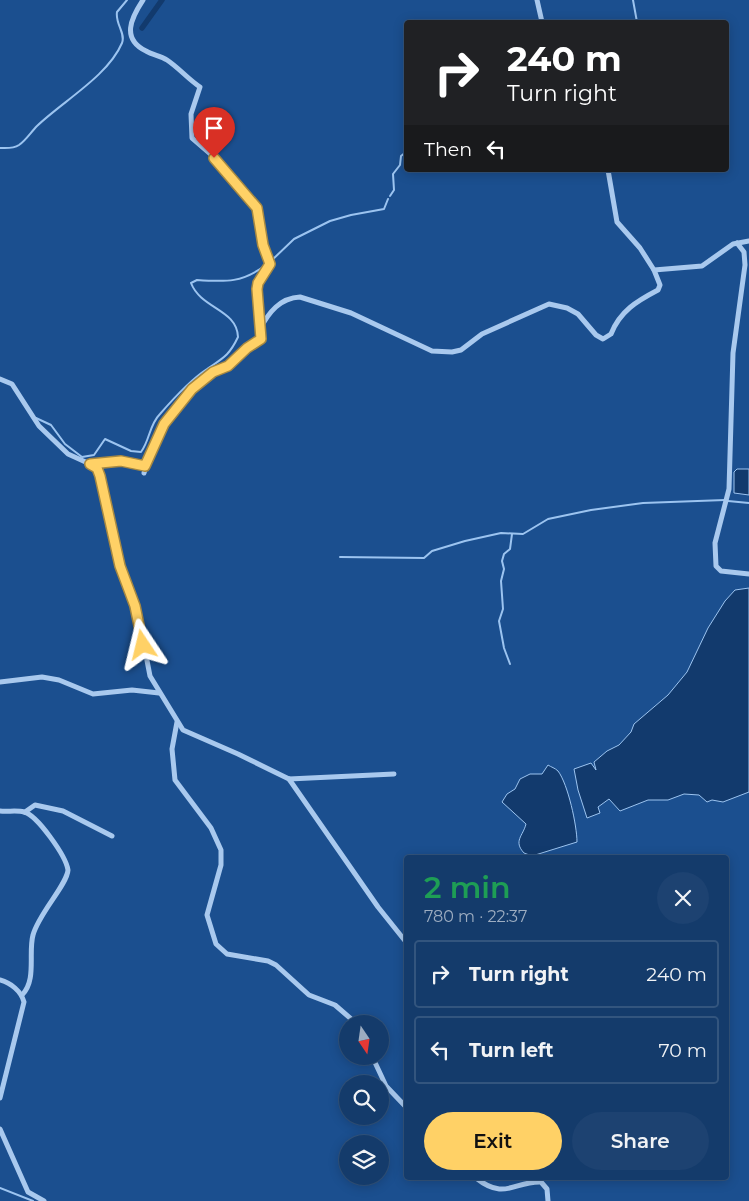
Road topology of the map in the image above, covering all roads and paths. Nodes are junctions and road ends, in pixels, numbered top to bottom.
1 (144, 0) edge
2 (537, 0) edge
3 (542, 20) edge
4 (608, 172) edge
5 (749, 241) edge
6 (737, 243) junction
7 (654, 270) junction
8 (260, 329) junction
9 (0, 378) edge
10 (90, 464) junction
11 (749, 574) edge
12 (0, 682) edge
13 (159, 693) junction
14 (177, 721) junction
15 (394, 774) dead end
16 (288, 780) junction
17 (0, 811) edge
18 (25, 812) junction
19 (112, 836) dead end
20 (404, 940) edge
21 (0, 980) edge
22 (22, 995) junction
23 (347, 1015) edge
24 (376, 1065) edge
25 (0, 1098) edge
26 (404, 1105) edge
27 (0, 1128) edge
28 (479, 1180) edge
29 (44, 1201) edge
30 (548, 1201) edge

1 - 8 street
2 - 3 street
4 - 7 street
5 - 6 street
6 - 7 street
6 - 11 street
7 - 8 street
8 - 10 street
9 - 10 street
10 - 13 street
12 - 13 street
13 - 14 street
14 - 16 street
14 - 23 street
15 - 16 street
16 - 20 street
17 - 18 street
18 - 19 street
18 - 22 street
21 - 22 street
22 - 25 street
24 - 26 street
27 - 29 street
28 - 30 street

